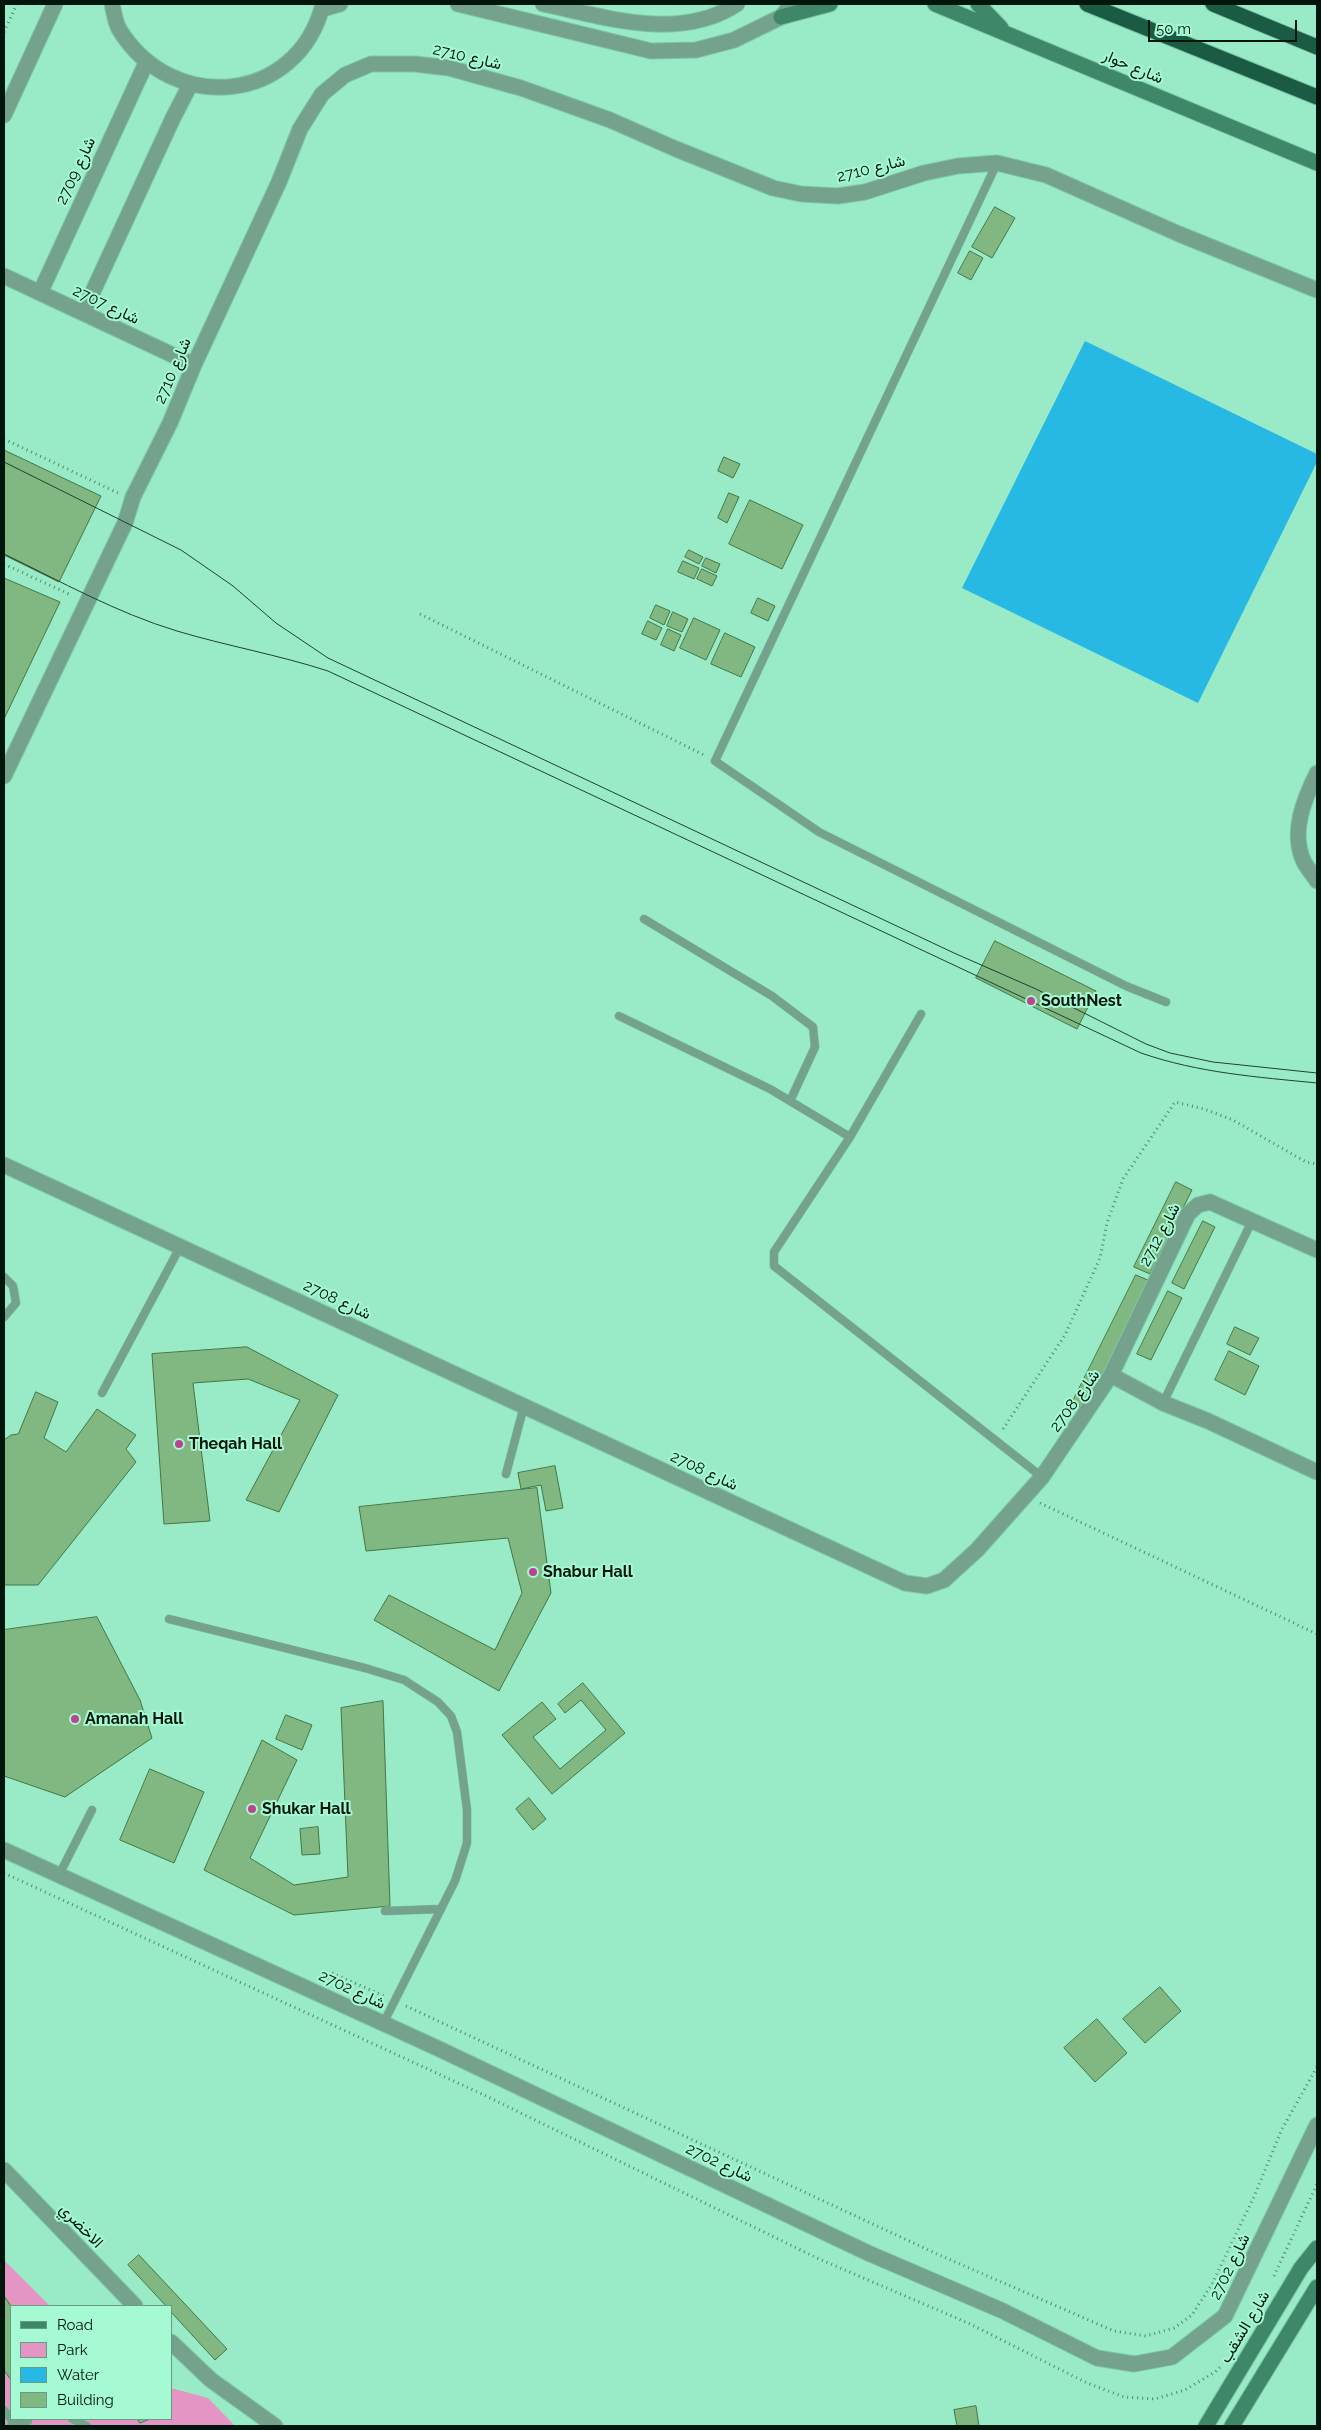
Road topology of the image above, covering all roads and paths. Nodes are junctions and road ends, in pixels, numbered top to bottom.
1 (17, 4) edge
2 (56, 4) edge
3 (112, 4) edge
4 (458, 4) edge
5 (543, 4) edge
6 (737, 4) edge
7 (792, 4) edge
8 (830, 4) edge
9 (978, 4) edge
10 (1087, 4) edge
11 (1213, 4) edge
12 (330, 5) edge
13 (939, 5) edge
14 (780, 16) junction
15 (4, 32) edge
16 (1005, 32) junction
17 (1317, 47) edge
18 (146, 63) junction
19 (190, 85) junction
20 (1317, 97) edge
21 (4, 115) edge
22 (997, 163) junction
23 (1317, 163) edge
24 (4, 276) edge
25 (1317, 290) edge
26 (40, 293) junction
27 (83, 313) junction
28 (194, 366) junction
29 (4, 440) edge
30 (133, 497) junction
31 (4, 564) edge
32 (86, 603) junction
33 (420, 614) dead end
34 (715, 761) junction
35 (1317, 773) edge
36 (4, 776) edge
37 (1317, 881) edge
38 (644, 919) dead end
39 (1166, 1002) dead end
40 (921, 1014) dead end
41 (619, 1016) dead end
42 (790, 1101) junction
43 (850, 1138) junction
44 (1317, 1164) edge
45 (4, 1165) edge
46 (1252, 1222) junction
47 (180, 1247) junction
48 (1317, 1250) edge
49 (4, 1277) edge
50 (4, 1317) edge
51 (1111, 1375) junction
52 (102, 1393) dead end
53 (1163, 1403) junction
54 (524, 1406) junction
55 (996, 1440) junction
56 (1317, 1472) edge
57 (506, 1474) dead end
58 (1042, 1477) junction
59 (1026, 1496) junction
60 (169, 1619) dead end
61 (1317, 1634) edge
62 (92, 1810) dead end
63 (4, 1850) edge
64 (59, 1875) junction
65 (441, 1909) junction
66 (385, 1911) dead end
67 (320, 1994) junction
68 (395, 2001) junction
69 (309, 2015) dead end
70 (384, 2024) junction
71 (1317, 2068) edge
72 (1317, 2125) edge
73 (4, 2170) edge
74 (1317, 2248) edge
75 (1317, 2287) edge
76 (134, 2305) edge
77 (172, 2343) edge
78 (4, 2410) edge
79 (74, 2420) edge
80 (28, 2422) edge
81 (13, 2425) edge
82 (87, 2426) edge
83 (276, 2426) edge
84 (1206, 2426) edge
85 (1232, 2426) edge

1 - 15 path
2 - 21 street
3 - 18 street
4 - 14 street
5 - 6 street
7 - 14 street
8 - 14 main road
9 - 16 main road
10 - 20 highway
11 - 17 highway
12 - 19 street
13 - 16 main road, شارع حوار
16 - 23 main road, شارع حوار
18 - 19 street
18 - 26 street, شارع 2709
19 - 27 street
22 - 25 street, شارع 2710
22 - 28 street, شارع 2710
22 - 34 lane
24 - 26 street, شارع 2707
26 - 27 street, شارع 2707
27 - 28 street, شارع 2707
28 - 30 street, شارع 2710
29 - 30 path
30 - 32 street, شارع 2710
31 - 32 path
32 - 36 street, شارع 2710
33 - 34 path
34 - 39 lane
35 - 37 street
38 - 42 lane
40 - 43 lane
41 - 42 lane
42 - 43 lane
43 - 55 lane
44 - 55 path
45 - 47 street, شارع 2708
46 - 48 street, شارع 2712
46 - 51 street, شارع 2712
46 - 53 lane
47 - 52 lane
47 - 54 street, شارع 2708
49 - 50 lane
51 - 53 street, شارع 2708
51 - 58 street, شارع 2708
53 - 56 street, شارع 2708
54 - 57 lane
54 - 59 street, شارع 2708
55 - 58 lane
58 - 59 street, شارع 2708
59 - 61 path
60 - 65 lane
62 - 64 lane
63 - 64 street, شارع 2702
64 - 67 street, شارع 2702
65 - 66 lane
65 - 68 lane
67 - 68 path
67 - 69 path
67 - 70 street, شارع 2702
68 - 70 lane
68 - 71 path
70 - 72 street, شارع 2702
73 - 76 street, الاخضري
74 - 84 main road, شارع الشقب
75 - 85 main road
77 - 83 street
78 - 81 lane
79 - 82 lane
80 - 81 lane

